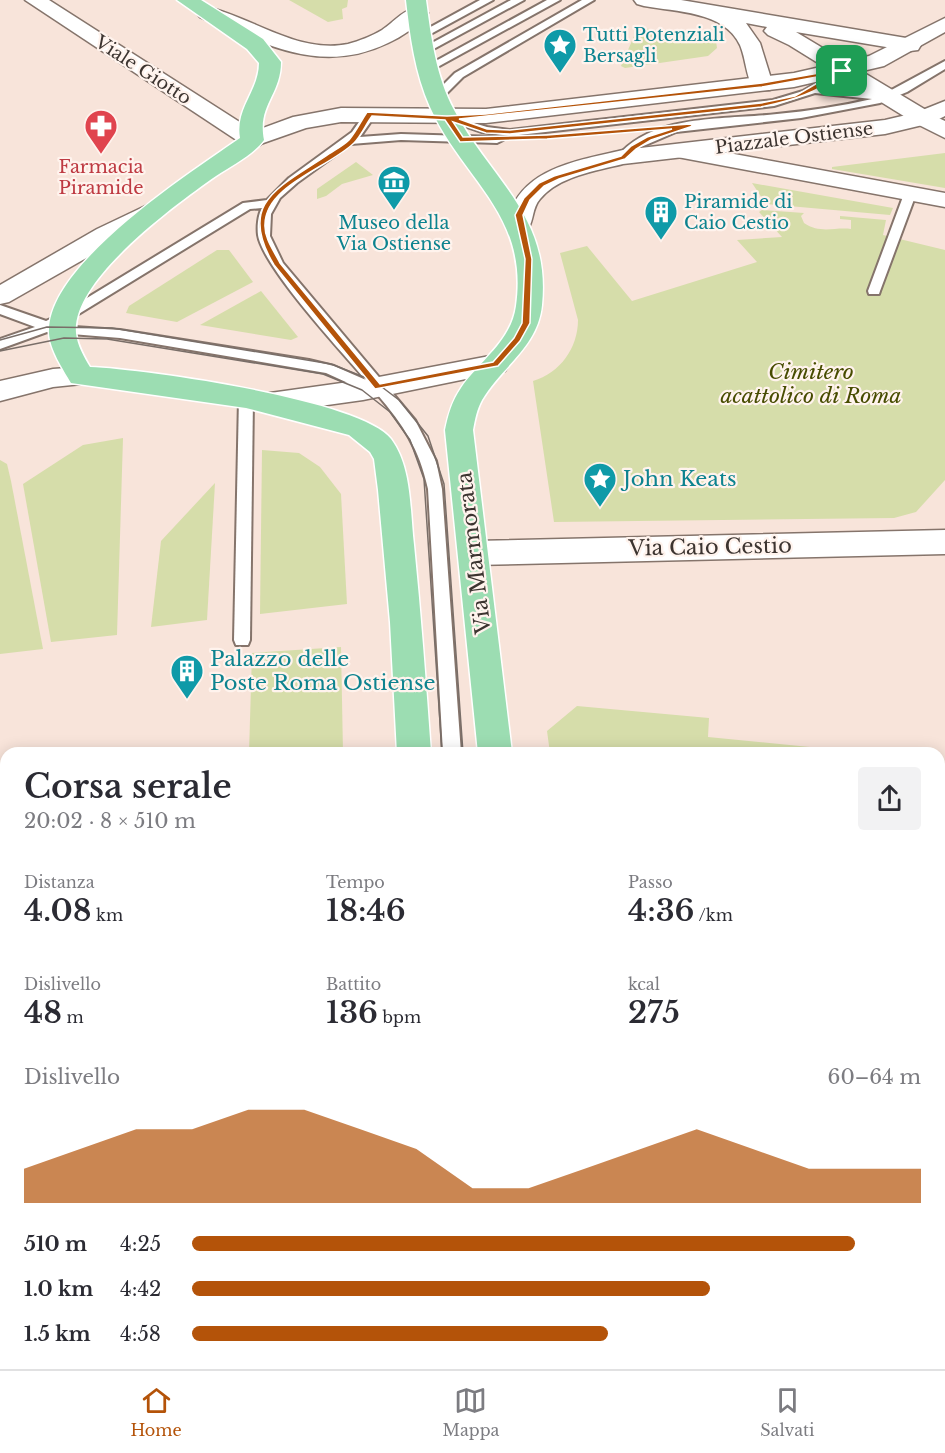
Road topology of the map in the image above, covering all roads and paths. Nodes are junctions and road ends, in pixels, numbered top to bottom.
1 (35, 0) edge
2 (187, 0) edge
3 (488, 0) edge
4 (519, 0) edge
5 (555, 0) edge
6 (589, 0) edge
7 (644, 0) edge
8 (417, 7) edge
9 (207, 13) junction
10 (716, 13) junction
11 (945, 24) edge
12 (910, 45) junction
13 (425, 51) junction
14 (945, 64) edge
15 (842, 71) junction
16 (762, 85) junction
17 (814, 89) junction
18 (886, 98) junction
19 (442, 107) junction
20 (945, 108) edge
21 (370, 114) junction
22 (923, 118) junction
23 (690, 126) junction
24 (945, 131) edge
25 (252, 140) junction
26 (460, 140) junction
27 (351, 141) junction
28 (680, 152) junction
29 (623, 157) junction
30 (910, 194) junction
31 (945, 200) edge
32 (268, 204) junction
33 (159, 207) junction
34 (519, 224) junction
35 (874, 291) dead end
36 (0, 296) edge
37 (0, 309) edge
38 (58, 325) junction
39 (0, 344) edge
40 (495, 364) junction
41 (81, 376) junction
42 (0, 391) edge
43 (380, 392) junction
44 (258, 400) junction
45 (945, 542) edge
46 (474, 553) junction
47 (242, 640) dead end
48 (414, 747) edge
49 (452, 747) edge
50 (494, 747) edge

1 - 25 street, Viale Giotto
2 - 9 main road
3 - 13 lane
4 - 13 lane
5 - 13 lane
6 - 19 lane
7 - 10 street, Piazzale Ostiense
8 - 9 street
8 - 13 main road
9 - 25 main road
10 - 12 street, Piazzale Ostiense
10 - 15 street, Piazzale Ostiense
10 - 16 street, Piazzale Ostiense
11 - 12 street
12 - 15 street
13 - 19 main road
14 - 18 lane
15 - 16 street
15 - 17 lane, Piazzale Ostiense
15 - 18 street, Piazzale Ostiense
16 - 17 lane
16 - 19 street
17 - 18 lane
17 - 19 lane, Piazzale Ostiense
18 - 22 street, Piazzale Ostiense
18 - 23 lane, Piazzale Ostiense
19 - 21 street
19 - 26 main road
20 - 22 street
21 - 25 street
21 - 27 lane
22 - 24 street
22 - 28 street, Piazzale Ostiense
23 - 26 lane, Piazzale Ostiense
23 - 29 lane, Piazzale Ostiense
25 - 33 main road
26 - 27 lane, Piazzale Ostiense
26 - 34 main road
27 - 32 lane
28 - 29 street, Piazzale Ostiense
28 - 30 street
29 - 34 street, Piazzale Ostiense
30 - 31 street
30 - 35 lane
32 - 38 lane
32 - 43 lane, Via Marmorata
33 - 36 street
33 - 38 main road
34 - 40 main road, Via Marmorata
37 - 38 lane
38 - 39 lane
38 - 41 main road
38 - 43 lane
40 - 43 street
40 - 46 main road, Via Marmorata
41 - 42 street
41 - 44 main road
43 - 44 street
43 - 49 lane, Via Marmorata
44 - 47 lane
44 - 48 main road
45 - 46 street, Via Caio Cestio
46 - 50 main road, Via Marmorata

